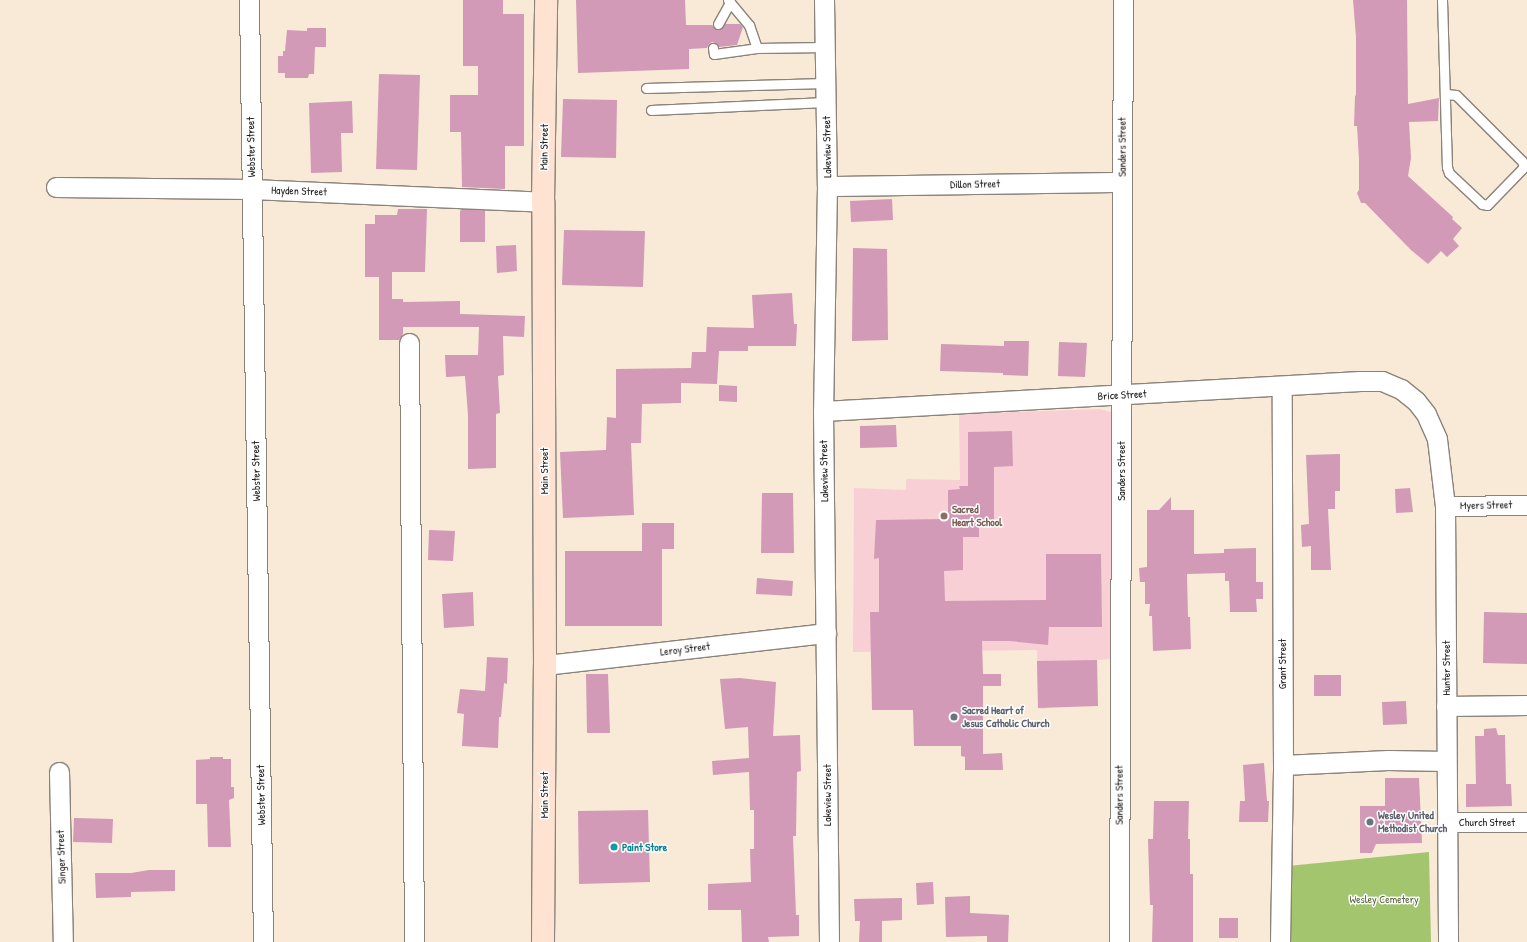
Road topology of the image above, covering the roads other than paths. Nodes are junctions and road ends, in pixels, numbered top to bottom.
1 (249, 0) edge
2 (546, 0) edge
3 (824, 0) edge
4 (1123, 0) edge
5 (1442, 0) edge
6 (729, 1) edge
7 (718, 24) dead end
8 (824, 47) junction
9 (713, 48) dead end
10 (757, 48) junction
11 (646, 88) dead end
12 (826, 92) junction
13 (1446, 94) junction
14 (651, 110) dead end
15 (1122, 182) junction
16 (827, 186) junction
17 (56, 187) dead end
18 (251, 189) junction
19 (542, 202) junction
20 (409, 343) dead end
21 (1282, 386) junction
22 (1121, 395) junction
23 (1416, 401) joint
24 (823, 411) junction
25 (1527, 505) edge
26 (1445, 506) junction
27 (826, 633) junction
28 (545, 665) junction
29 (1527, 705) edge
30 (1446, 706) junction
31 (1446, 762) junction
32 (1283, 765) junction
33 (58, 772) dead end
34 (1447, 822) junction
35 (1527, 822) edge
36 (64, 942) edge
37 (263, 942) edge
38 (414, 942) edge
39 (543, 942) edge
40 (829, 942) edge
41 (1119, 942) edge
42 (1280, 942) edge
43 (1448, 942) edge

1 - 18 street, Webster Street
2 - 19 main road, Main Street
3 - 8 street, Lakeview Street
4 - 15 street, Sanders Street
5 - 13 lane
6 - 7 lane
6 - 10 lane
8 - 10 lane
8 - 12 street, Lakeview Street
9 - 10 lane
11 - 12 lane
12 - 14 lane
12 - 16 street, Lakeview Street
13 - 13 lane
15 - 16 street, Dillon Street
15 - 22 street, Sanders Street
16 - 24 street, Lakeview Street
17 - 18 street, Hayden Street
18 - 19 street, Hayden Street
18 - 37 street, Webster Street
19 - 28 main road, Main Street
20 - 38 street
21 - 22 street, Brice Street
21 - 23 street, Brice Street
21 - 32 street, Grant Street
22 - 24 street, Brice Street
22 - 41 street, Sanders Street
23 - 26 street, Hunter Street
24 - 27 street, Lakeview Street
25 - 26 street, Myers Street
26 - 30 street, Hunter Street
27 - 28 street, Leroy Street
27 - 40 street, Lakeview Street
28 - 39 main road, Main Street
29 - 30 street
30 - 31 street, Hunter Street
31 - 32 street
31 - 34 street, Hunter Street
32 - 42 street, Grant Street
33 - 36 street, Singer Street
34 - 35 street, Church Street
34 - 43 street, Hunter Street

